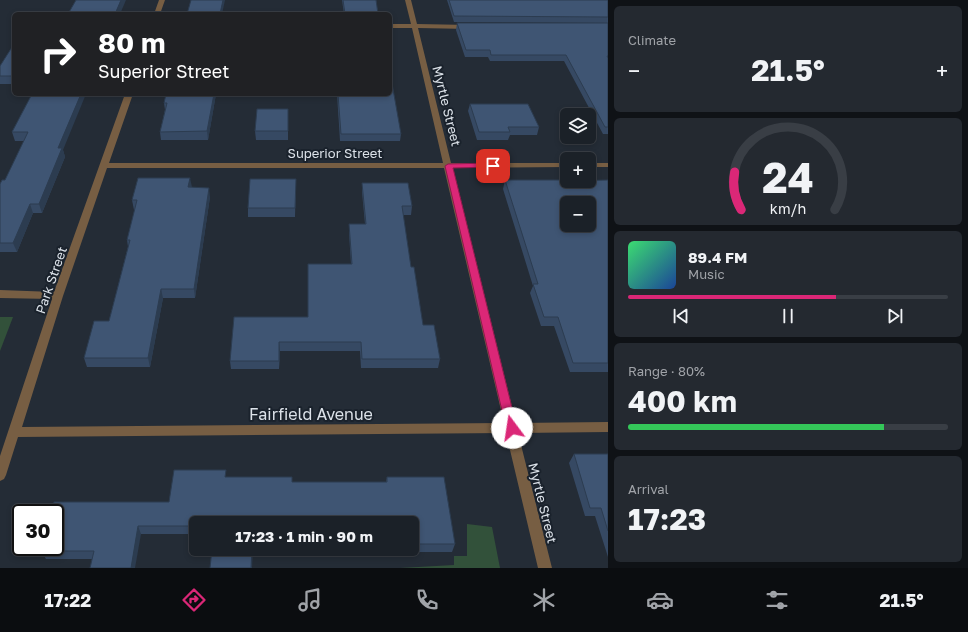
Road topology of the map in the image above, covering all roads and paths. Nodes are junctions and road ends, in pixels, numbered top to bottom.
1 (162, 0) edge
2 (408, 0) edge
3 (158, 12) edge
4 (392, 26) edge
5 (415, 26) junction
6 (481, 27) edge
7 (127, 96) edge
8 (560, 165) edge
9 (596, 165) edge
10 (608, 165) edge
11 (103, 166) junction
12 (448, 166) junction
13 (0, 294) edge
14 (58, 296) junction
15 (608, 427) edge
16 (512, 428) junction
17 (15, 432) junction
18 (0, 475) edge
19 (545, 568) edge

1 - 3 street
2 - 5 street, Myrtle Street
4 - 5 street
5 - 6 street
5 - 12 street, Myrtle Street
7 - 11 street, Park Street
8 - 12 street, Superior Street
9 - 10 street
11 - 12 street, Superior Street
11 - 14 street, Park Street
12 - 16 street, Myrtle Street
13 - 14 street
14 - 17 street, Park Street
15 - 16 street, Fairfield Avenue
16 - 17 street, Fairfield Avenue
16 - 19 street, Myrtle Street
17 - 18 street, Park Street

